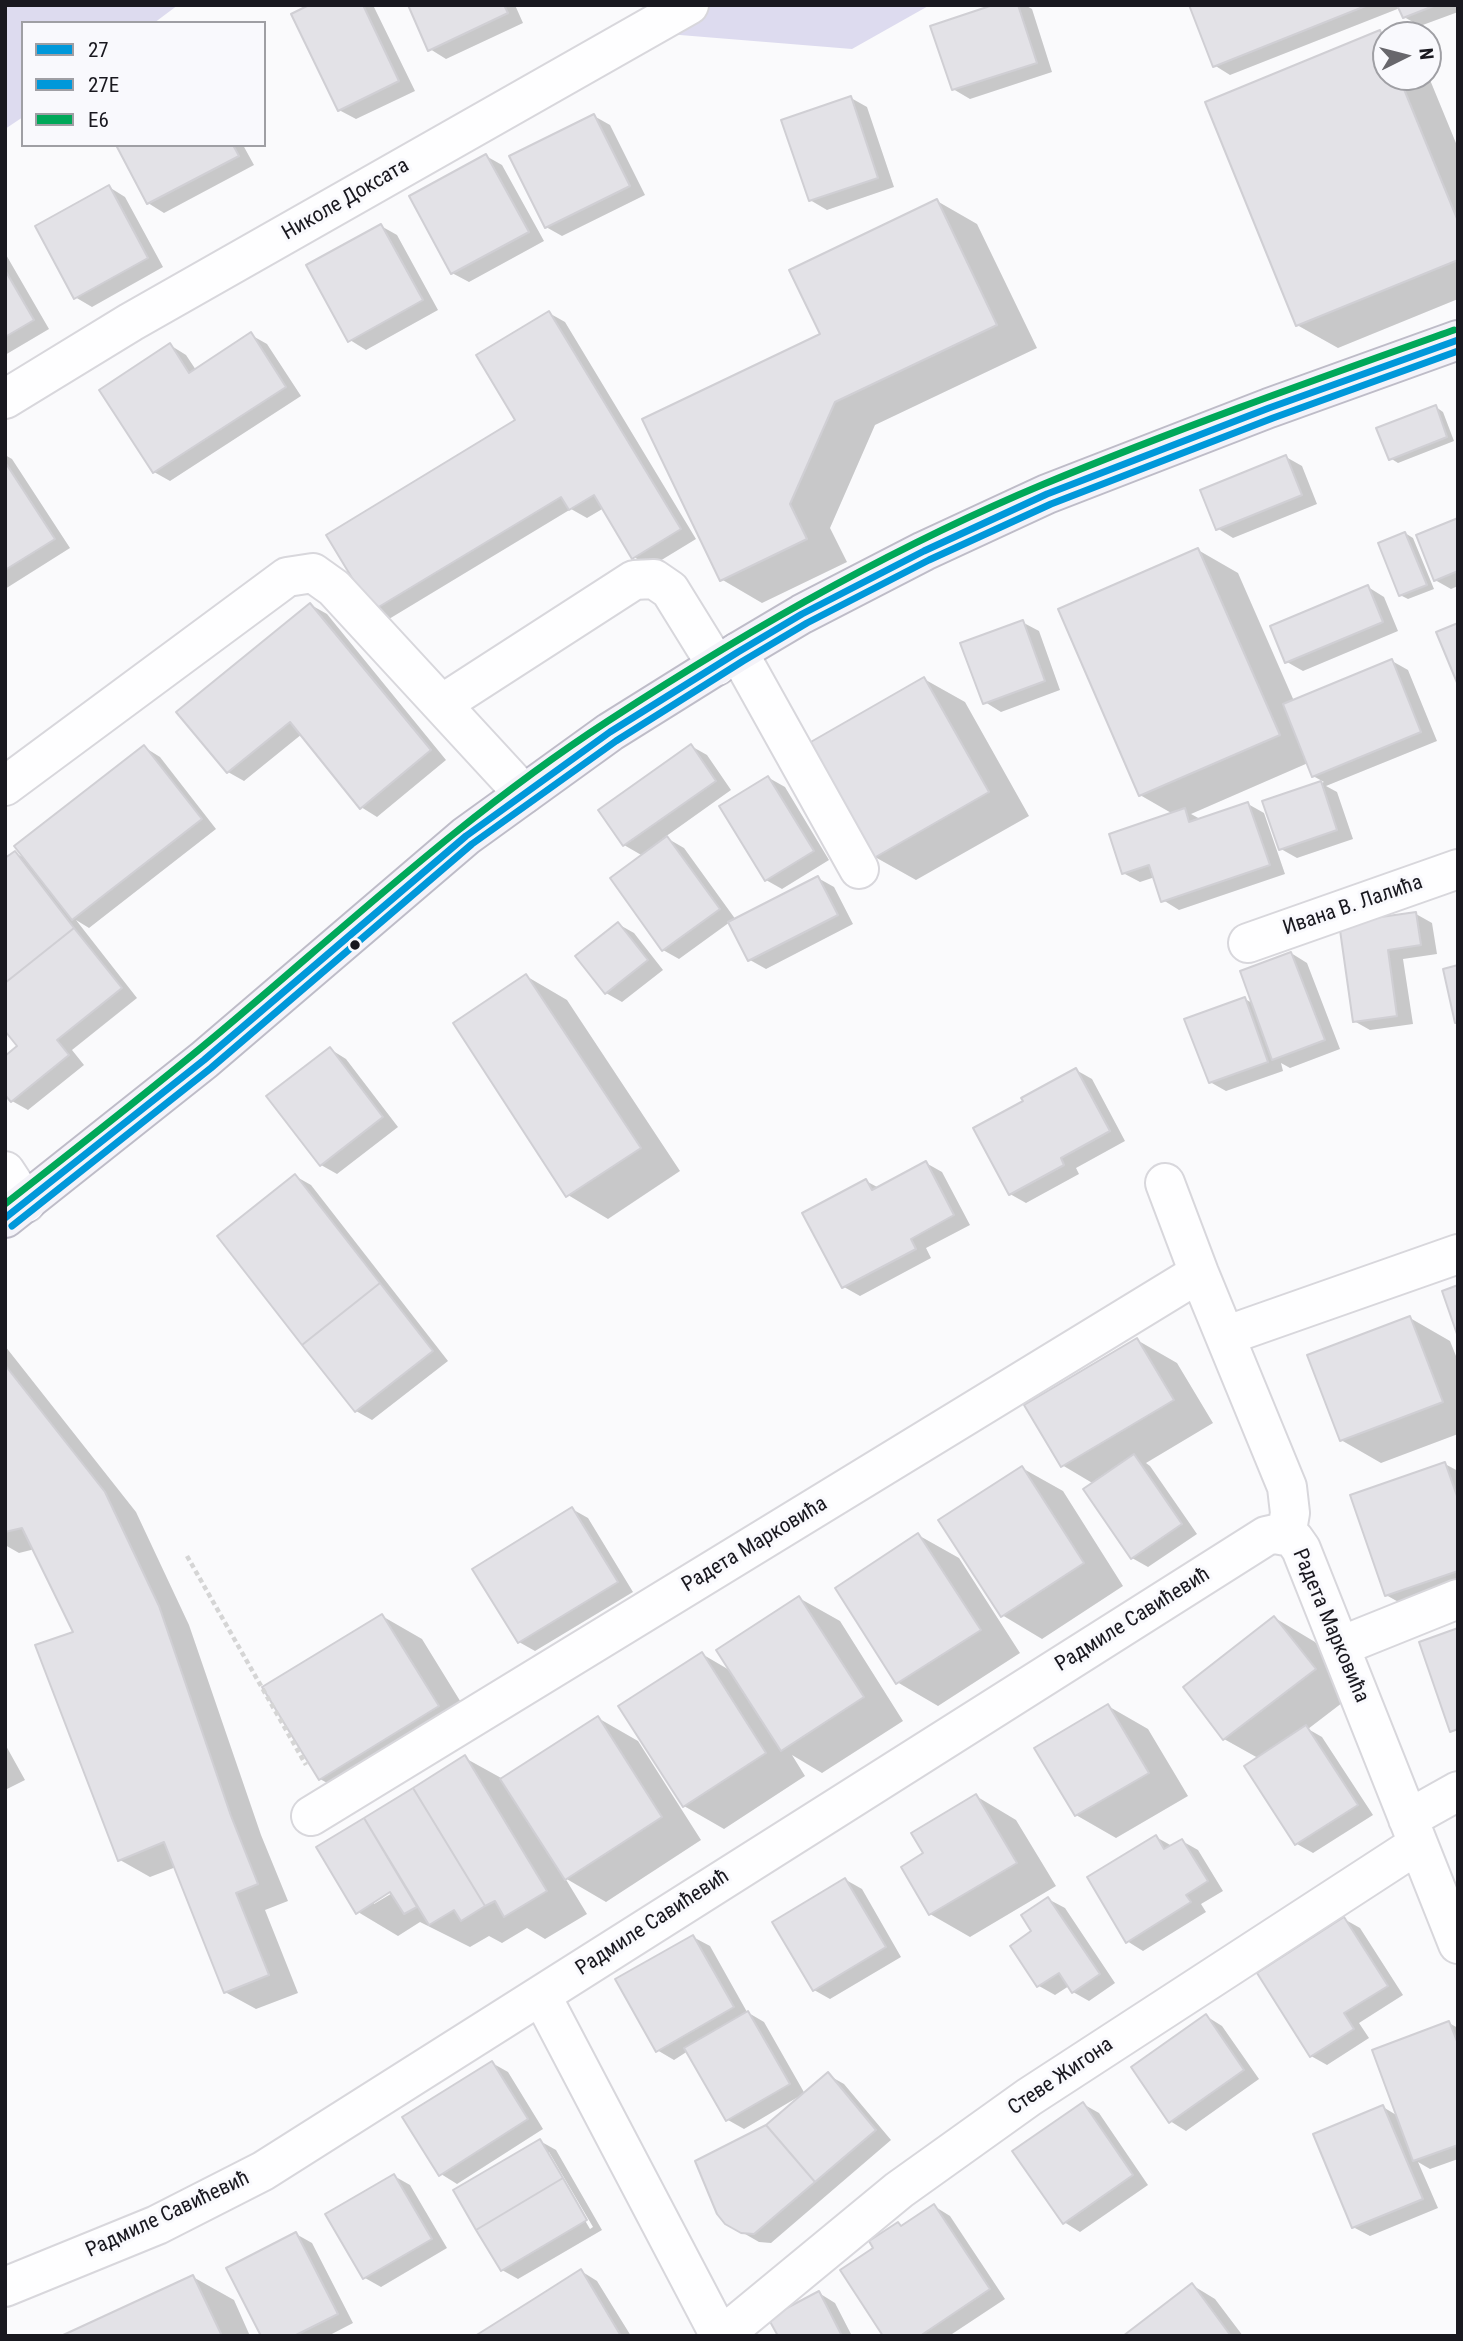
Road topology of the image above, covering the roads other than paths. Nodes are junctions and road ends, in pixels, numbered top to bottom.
1 (689, 5) edge
2 (1458, 340) edge
3 (5, 399) edge
4 (728, 659) junction
5 (442, 704) junction
6 (5, 786) edge
7 (524, 794) junction
8 (859, 869) dead end
9 (1458, 869) edge
10 (1248, 943) dead end
11 (5, 1171) edge
12 (1165, 1183) dead end
13 (16, 1210) edge
14 (1458, 1254) edge
15 (1199, 1273) junction
16 (1225, 1336) junction
17 (1286, 1536) junction
18 (1458, 1599) edge
19 (1340, 1646) junction
20 (1458, 1791) edge
21 (320, 1811) road end
22 (1413, 1832) junction
23 (1458, 1944) edge
24 (541, 1995) junction
25 (5, 2287) edge
26 (721, 2336) edge

1 - 3 street, Николе Доксата
2 - 4 main road
4 - 5 street
4 - 7 main road
4 - 8 street
5 - 6 street
5 - 7 street
7 - 13 main road
9 - 10 street, Ивана В. Лалића
11 - 13 street
12 - 15 street, Радета Марковића
14 - 16 street
15 - 16 street, Радета Марковића
15 - 21 street, Радета Марковића
16 - 17 street, Радета Марковића
17 - 19 street, Радета Марковића
17 - 24 street, Радмиле Савићевић
18 - 19 street
19 - 22 street, Радета Марковића
20 - 22 street, Стеве Жигона
22 - 23 street, Радета Марковића
22 - 26 street, Стеве Жигона
24 - 25 street, Радмиле Савићевић
24 - 26 street, Стеве Жигона

